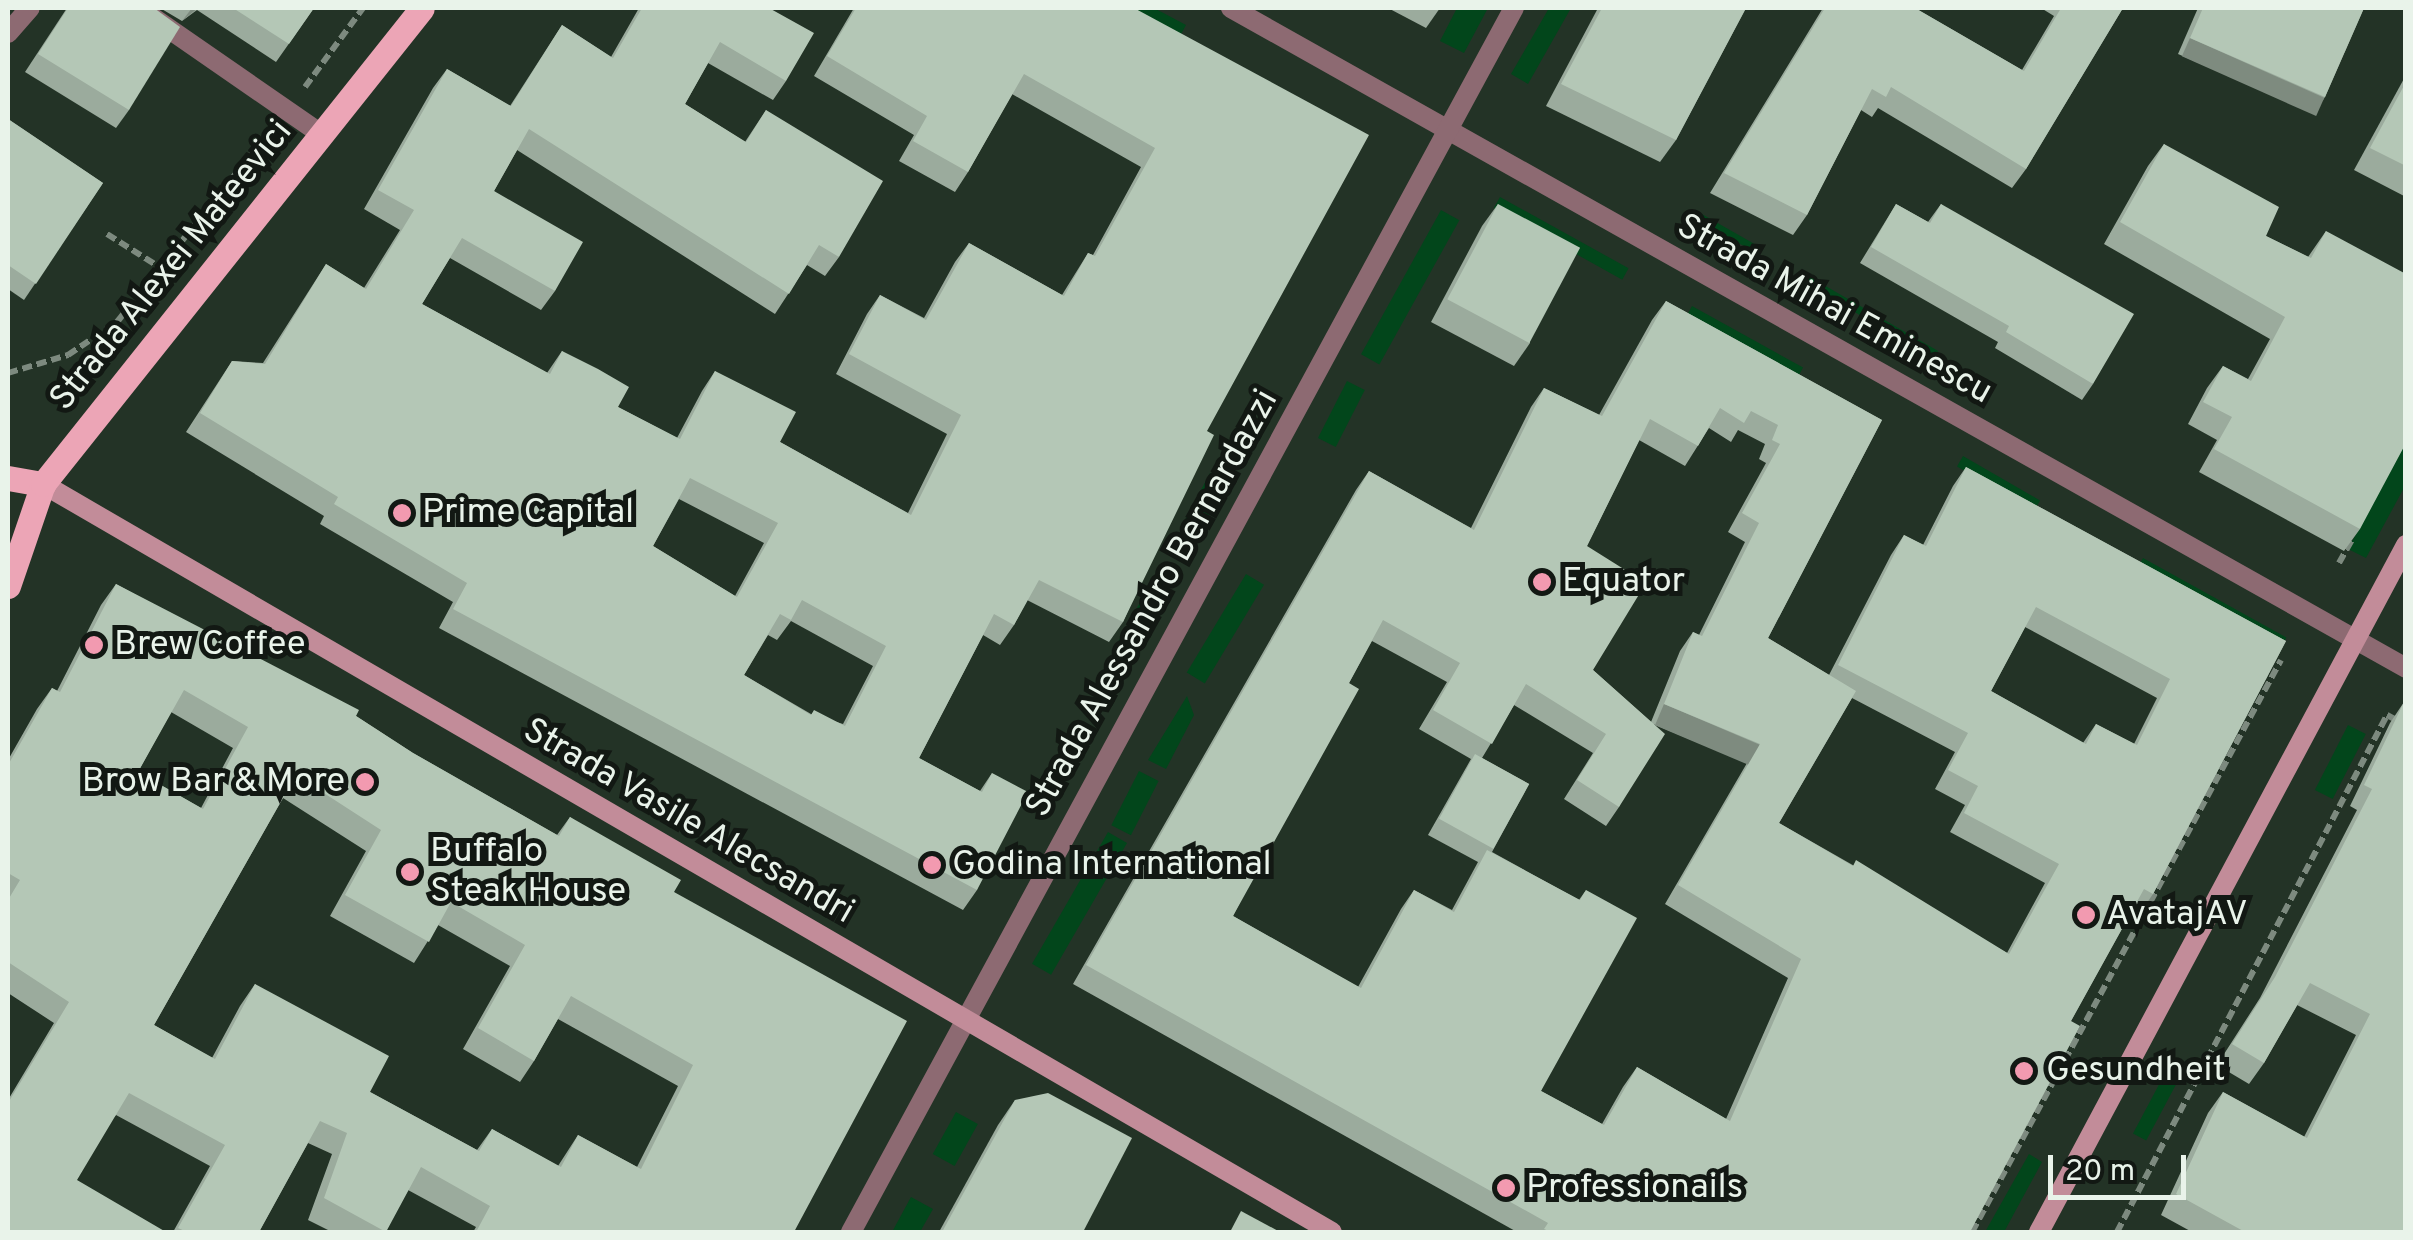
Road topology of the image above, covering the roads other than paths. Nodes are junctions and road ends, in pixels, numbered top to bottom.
1 (30, 8) edge
2 (139, 8) edge
3 (422, 8) edge
4 (1232, 8) edge
5 (1514, 8) edge
6 (8, 33) edge
7 (1447, 130) junction
8 (321, 134) junction
9 (8, 478) edge
10 (43, 484) junction
11 (2406, 545) edge
12 (8, 586) edge
13 (2356, 640) junction
14 (2406, 668) edge
15 (963, 1021) junction
16 (851, 1232) edge
17 (1332, 1232) edge
18 (2040, 1232) edge

1 - 6 street
2 - 8 street
3 - 8 main road, Strada Alexei Mateevici
4 - 7 street, Strada Mihai Eminescu
5 - 7 street, Strada Alessandro Bernardazzi
7 - 13 street, Strada Mihai Eminescu
7 - 15 street, Strada Alessandro Bernardazzi
8 - 10 main road, Strada Alexei Mateevici
9 - 10 main road, Strada Vasile Alecsandri
10 - 12 main road, Strada Alexei Mateevici
10 - 15 main road, Strada Vasile Alecsandri
11 - 13 main road
13 - 14 street, Strada Mihai Eminescu
13 - 18 main road
15 - 16 street, Strada Alessandro Bernardazzi
15 - 17 main road, Strada Vasile Alecsandri

